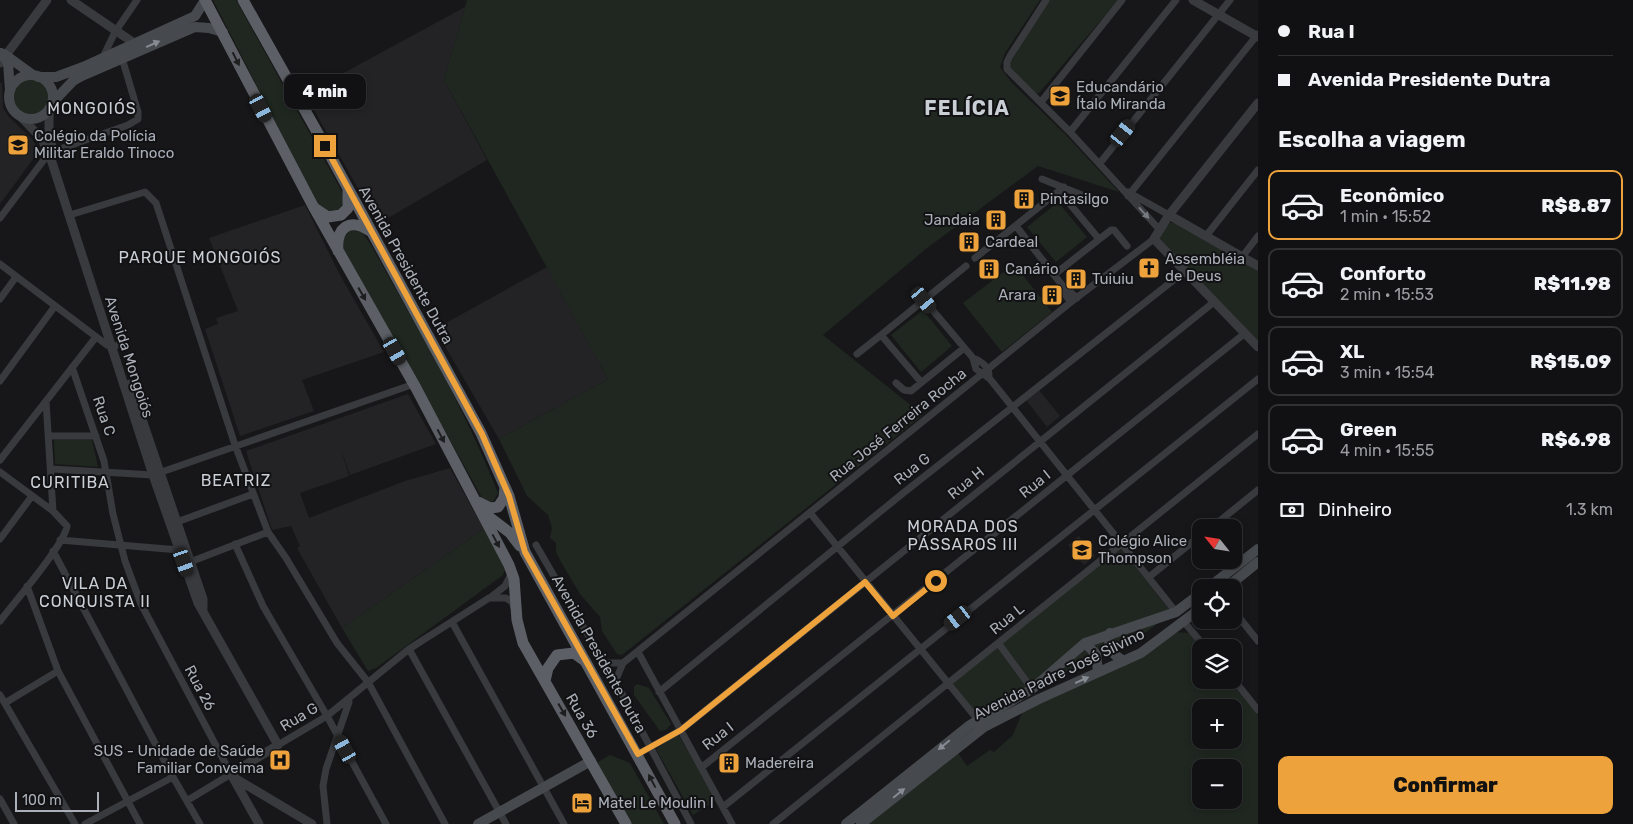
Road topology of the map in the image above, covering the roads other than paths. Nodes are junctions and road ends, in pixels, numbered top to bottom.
1 (47, 0) edge
2 (71, 0) edge
3 (138, 0) edge
4 (205, 0) edge
5 (243, 0) edge
6 (1046, 0) edge
7 (1122, 0) edge
8 (1176, 0) edge
9 (1193, 0) edge
10 (1230, 0) edge
11 (1218, 14) junction
12 (195, 16) junction
13 (198, 27) junction
14 (115, 32) junction
15 (223, 32) junction
16 (1257, 36) edge
17 (134, 43) junction
18 (2, 56) edge
19 (103, 58) junction
20 (122, 58) junction
21 (0, 76) edge
22 (36, 76) junction
23 (10, 86) junction
24 (1041, 102) junction
25 (1258, 103) edge
26 (51, 106) junction
27 (22, 118) junction
28 (1070, 132) junction
29 (50, 152) junction
30 (1100, 163) junction
31 (1258, 170) edge
32 (1042, 179) dead end
33 (346, 185) junction
34 (1061, 189) junction
35 (1128, 193) junction
36 (1082, 195) dead end
37 (313, 206) junction
38 (73, 214) junction
39 (1169, 215) junction
40 (0, 218) edge
41 (1016, 226) junction
42 (1159, 229) junction
43 (371, 232) junction
44 (1206, 236) junction
45 (1258, 236) edge
46 (1099, 239) junction
47 (1154, 239) junction
48 (1127, 246) dead end
49 (338, 252) junction
50 (1242, 257) junction
51 (975, 258) dead end
52 (0, 264) edge
53 (966, 266) dead end
54 (1258, 266) edge
55 (1186, 271) junction
56 (1055, 274) junction
57 (16, 277) junction
58 (0, 299) edge
59 (924, 300) junction
60 (1074, 300) junction
61 (1214, 302) junction
62 (55, 306) junction
63 (1244, 334) junction
64 (881, 335) junction
65 (96, 337) junction
66 (115, 346) junction
67 (1258, 347) edge
68 (964, 348) junction
69 (857, 354) dead end
70 (972, 358) junction
71 (72, 367) junction
72 (988, 369) junction
73 (982, 374) junction
74 (990, 379) junction
75 (1258, 379) edge
76 (0, 381) edge
77 (921, 382) junction
78 (896, 383) dead end
79 (414, 384) junction
80 (46, 400) junction
81 (1012, 408) junction
82 (1258, 434) edge
83 (50, 436) junction
84 (96, 436) junction
85 (1039, 442) junction
86 (235, 445) junction
87 (0, 460) edge
88 (52, 469) junction
89 (0, 472) edge
90 (107, 473) junction
91 (156, 474) junction
92 (1067, 477) junction
93 (504, 484) junction
94 (1258, 490) edge
95 (253, 494) junction
96 (32, 496) junction
97 (475, 500) junction
98 (481, 510) junction
99 (1094, 510) junction
100 (53, 512) junction
101 (811, 514) junction
102 (1222, 519) edge
103 (177, 522) junction
104 (268, 532) junction
105 (0, 539) edge
106 (60, 540) junction
107 (1192, 542) edge
108 (1122, 543) junction
109 (121, 544) junction
110 (235, 544) junction
111 (536, 545) dead end
112 (838, 548) junction
113 (1258, 549) edge
114 (179, 550) junction
115 (53, 551) junction
116 (525, 552) junction
117 (190, 562) junction
118 (1256, 567) edge
119 (512, 571) junction
120 (1149, 577) junction
121 (1220, 579) edge
122 (1239, 579) edge
123 (865, 582) junction
124 (27, 586) junction
125 (489, 598) junction
126 (1192, 600) edge
127 (203, 609) junction
128 (1176, 612) junction
129 (1192, 615) edge
130 (893, 616) junction
131 (518, 620) junction
132 (0, 621) edge
133 (1242, 621) edge
134 (452, 622) junction
135 (1184, 622) junction
136 (1110, 633) junction
137 (1198, 639) edge
138 (1258, 641) edge
139 (1085, 643) junction
140 (999, 644) junction
141 (409, 649) junction
142 (920, 649) junction
143 (638, 652) junction
144 (1124, 661) junction
145 (587, 662) junction
146 (604, 663) junction
147 (623, 663) junction
148 (58, 671) junction
149 (1098, 672) junction
150 (545, 681) junction
151 (368, 682) junction
152 (614, 682) junction
153 (948, 683) junction
154 (1032, 689) junction
155 (1241, 689) edge
156 (659, 692) junction
157 (0, 694) edge
158 (350, 699) junction
159 (4, 702) junction
160 (1258, 710) edge
161 (327, 716) junction
162 (978, 720) junction
163 (681, 730) junction
164 (337, 734) junction
165 (278, 745) junction
166 (651, 747) junction
167 (638, 754) junction
168 (591, 761) junction
169 (702, 767) junction
170 (232, 776) junction
171 (173, 777) junction
172 (544, 788) junction
173 (0, 799) edge
174 (188, 800) junction
175 (128, 801) junction
176 (723, 807) junction
177 (500, 812) junction
178 (14, 824) edge
179 (75, 824) edge
180 (85, 824) edge
181 (140, 824) edge
182 (200, 824) edge
183 (259, 824) edge
184 (312, 824) edge
185 (326, 824) edge
186 (386, 824) edge
187 (445, 824) edge
188 (478, 824) edge
189 (506, 824) edge
190 (564, 824) edge
191 (626, 824) edge
192 (675, 824) edge
193 (691, 824) edge
194 (732, 824) edge
195 (773, 824) edge
196 (846, 824) edge
197 (861, 824) edge

1 - 18 street
2 - 14 street
3 - 14 street
4 - 12 main road
4 - 15 highway, Avenida Presidente Dutra
5 - 33 highway, Avenida Presidente Dutra
6 - 24 street
7 - 24 street
8 - 28 street
9 - 11 street
10 - 11 street
11 - 16 street
11 - 30 street
12 - 13 main road
12 - 17 main road
13 - 15 main road
20 -> 13 main road
14 - 17 street
14 - 19 street
15 -> 37 highway, Avenida Presidente Dutra
16 - 35 street
17 - 19 main road
18 - 22 main road
18 - 23 main road
19 - 22 main road
20 - 26 main road
20 - 29 street
21 - 23 street
22 - 23 main road
22 - 26 main road
23 - 27 main road
24 - 28 street
25 - 39 street, Rua José Ferreira Rocha
26 - 27 main road
26 - 29 street, Avenida Mongoiós
27 - 29 street, Avenida Mongoiós
28 - 30 street
29 - 38 street, Avenida Mongoiós
29 - 40 street
29 - 66 street, Avenida Mongoiós
30 - 35 street
31 - 44 street
32 - 34 street
33 - 37 highway
33 - 43 highway, Avenida Presidente Dutra
34 - 36 street
34 - 41 street
34 - 46 street
35 - 39 street
35 -> 42 street
37 - 49 highway, Avenida Presidente Dutra
38 - 66 street, Avenida Mongoiós
38 - 86 street
39 - 42 street, Rua José Ferreira Rocha
39 - 44 street
41 - 51 street
41 - 56 street
42 - 47 street, Rua José Ferreira Rocha
43 - 49 highway
43 - 93 highway, Avenida Presidente Dutra
44 - 50 street
45 - 50 street
46 - 48 street
46 - 56 street
47 - 55 street
47 - 60 street, Rua José Ferreira Rocha
49 -> 79 highway, Avenida Presidente Dutra
50 - 54 street
52 - 57 street
53 - 59 street
55 - 61 street
55 - 81 street, Rua G
56 - 60 street
57 - 58 street
57 - 62 street
59 - 64 street
59 - 68 street
60 - 72 street, Rua José Ferreira Rocha
61 - 63 street
61 - 85 street, Rua H
62 - 65 street
62 - 76 street
63 - 67 street
63 - 92 street, Rua I
64 - 69 street
64 - 77 street
65 - 66 street
65 - 71 street
66 - 91 street, Avenida Mongoiós
68 - 70 street
68 - 77 street
70 - 72 street
70 - 73 street
71 - 80 street
71 - 84 street, Rua C
72 - 73 street, Rua José Ferreira Rocha
72 - 74 street
73 - 74 street
73 - 101 street, Rua José Ferreira Rocha
74 - 81 street
75 - 99 street
77 - 78 street
79 - 86 street
79 -> 97 highway, Avenida Presidente Dutra
80 - 83 street
80 - 87 street
81 - 85 street
81 - 112 street, Rua G
82 - 108 street, Rua L
83 - 84 street
83 - 88 street
84 - 90 street, Rua C
85 - 92 street
85 - 123 street, Rua H
86 - 91 street
86 - 95 street
88 - 90 street
88 - 100 street
89 - 96 street
90 - 91 street
90 - 109 street, Rua C
91 - 103 street, Avenida Mongoiós
91 - 114 street, Avenida Mongoiós
92 - 99 street
92 - 130 street, Rua I
93 - 97 highway
93 - 116 highway, Avenida Presidente Dutra
94 - 102 street
95 - 103 street
95 - 104 street
96 - 100 street
96 - 105 street
97 - 98 highway, Avenida Presidente Dutra
98 - 116 highway, Avenida Presidente Dutra
98 -> 119 highway, Rua 36
99 - 108 street
99 - 142 street
100 - 106 street
101 - 112 street
101 - 143 street, Rua José Ferreira Rocha
103 - 117 street, Avenida Mongoiós
104 - 110 street
104 - 151 street
106 - 109 street
106 - 115 street
107 - 120 street
108 - 120 street
108 - 140 street, Rua L
109 - 114 street
109 - 170 street, Rua 26
110 - 117 street
110 - 161 street
111 - 146 street
112 - 123 street
112 - 156 street, Rua G
113 - 121 main road
114 - 127 street, Avenida Mongoiós
115 - 124 street
115 - 171 street
116 - 145 highway, Avenida Presidente Dutra
117 - 127 street, Avenida Mongoiós
118 - 122 main road
119 - 125 street, Rua G
119 - 131 highway, Rua 36
120 - 128 street
123 - 130 street
123 - 163 street, Rua H
124 - 132 street
124 - 148 street
125 - 131 street
125 - 134 street, Rua G
126 - 128 main road, Avenida Padre José Silvino
127 - 165 street, Avenida Mongoiós
128 - 136 main road, Avenida Padre José Silvino
129 - 135 main road, Avenida Padre José Silvino
130 - 142 street
130 - 169 street, Rua I
131 - 150 highway, Rua 36
133 - 138 street
134 - 141 street, Rua G
134 - 172 street
135 - 137 street
135 - 144 main road, Avenida Padre José Silvino
136 - 139 main road, Avenida Padre José Silvino
136 - 144 main road
139 - 149 main road
139 - 154 main road, Avenida Padre José Silvino
140 - 153 street, Rua L
140 - 154 street
141 - 151 street, Rua G
141 - 177 street
142 - 153 street
142 - 176 street
143 - 147 street, Rua José Ferreira Rocha
143 - 156 street
144 - 149 main road, Avenida Padre José Silvino
145 - 150 highway
145 - 167 highway, Avenida Presidente Dutra
146 - 147 street
146 - 152 street
147 - 152 street
148 - 159 street
148 - 175 street
197 -> 149 main road, Avenida Padre José Silvino
150 -> 168 highway, Rua 36
151 - 158 street, Rua G
151 - 187 street
152 - 166 street
153 - 162 street
153 - 195 street, Rua L
154 - 162 main road, Avenida Padre José Silvino
155 - 160 street
156 - 163 street
157 - 159 street
158 - 161 street, Rua G
158 - 164 street
159 - 179 street
161 - 164 street
161 - 165 street, Rua G
162 -> 196 main road, Avenida Padre José Silvino
163 - 166 street, Rua H
163 - 169 street
164 - 185 street
164 - 186 street
165 - 170 street, Rua G
166 - 167 street, Rua H
166 - 193 street
192 -> 167 highway, Avenida Presidente Dutra
168 - 172 main road
168 - 191 highway, Rua 36
169 - 176 street
170 - 174 street, Rua G
170 - 183 street, Rua 26
170 - 184 street
171 - 174 street
171 - 175 street
172 - 177 main road
172 - 190 street
173 - 178 street
174 - 182 street
175 - 180 street
175 - 181 street
176 - 194 street
177 - 188 main road
177 - 189 street

